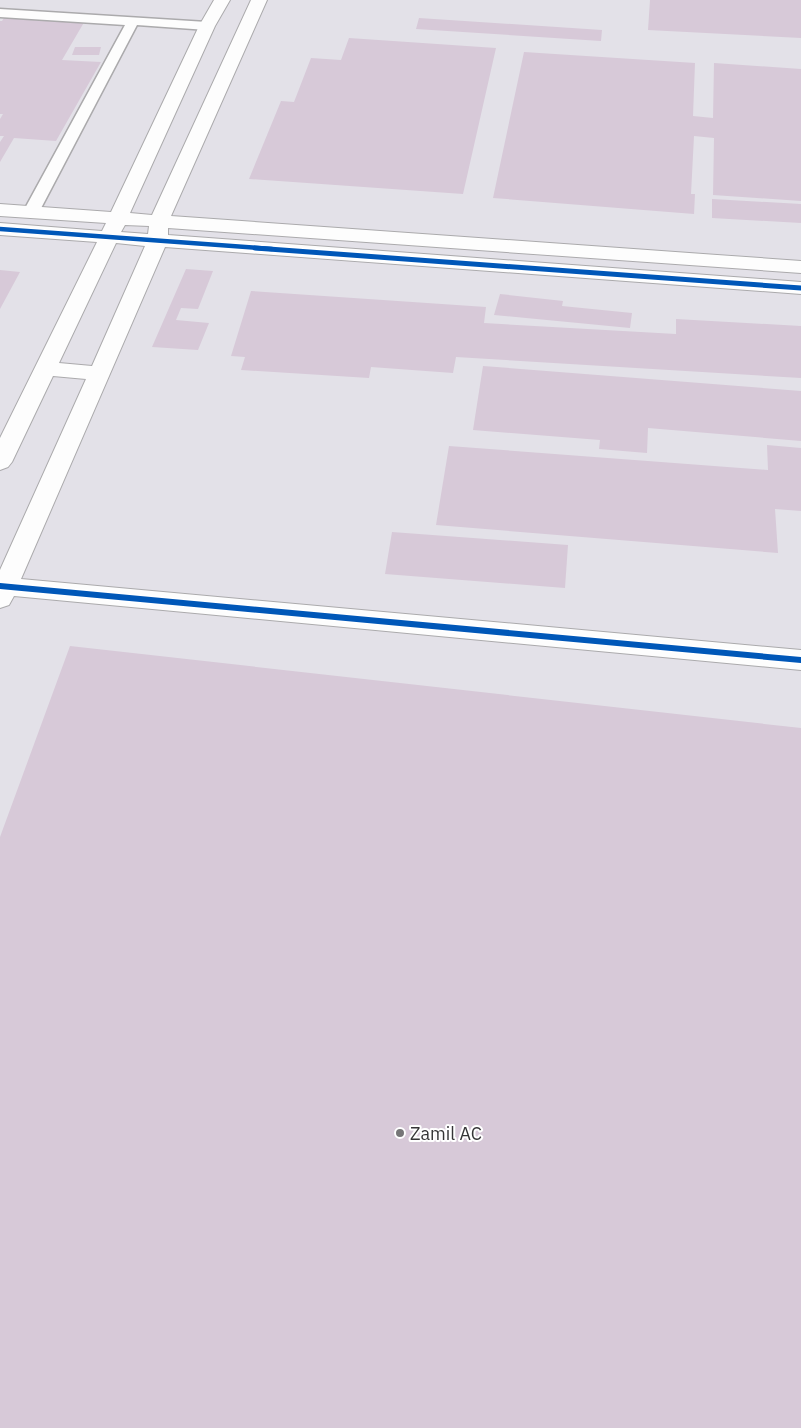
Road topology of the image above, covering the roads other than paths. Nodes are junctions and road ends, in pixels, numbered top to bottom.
1 (222, 0) edge
2 (258, 0) edge
3 (0, 13) edge
4 (132, 21) junction
5 (207, 26) junction
6 (245, 28) junction
7 (0, 210) edge
8 (31, 212) junction
9 (117, 218) junction
10 (0, 229) edge
11 (159, 231) junction
12 (110, 237) junction
13 (801, 268) edge
14 (801, 288) edge
15 (44, 369) junction
16 (98, 373) junction
17 (0, 462) edge
18 (2, 591) edge
19 (801, 660) edge

1 - 5 street
2 - 6 street
3 - 4 lane
4 - 5 lane
4 - 8 lane
5 - 6 street
5 - 9 street
6 - 11 street
7 - 8 street
8 - 9 street
9 - 11 street
9 - 12 street
10 - 12 street
11 - 12 street
11 - 13 street
11 - 14 street
11 - 16 street
12 - 15 street
15 - 16 street
15 - 17 street
16 - 18 street
18 - 19 street

